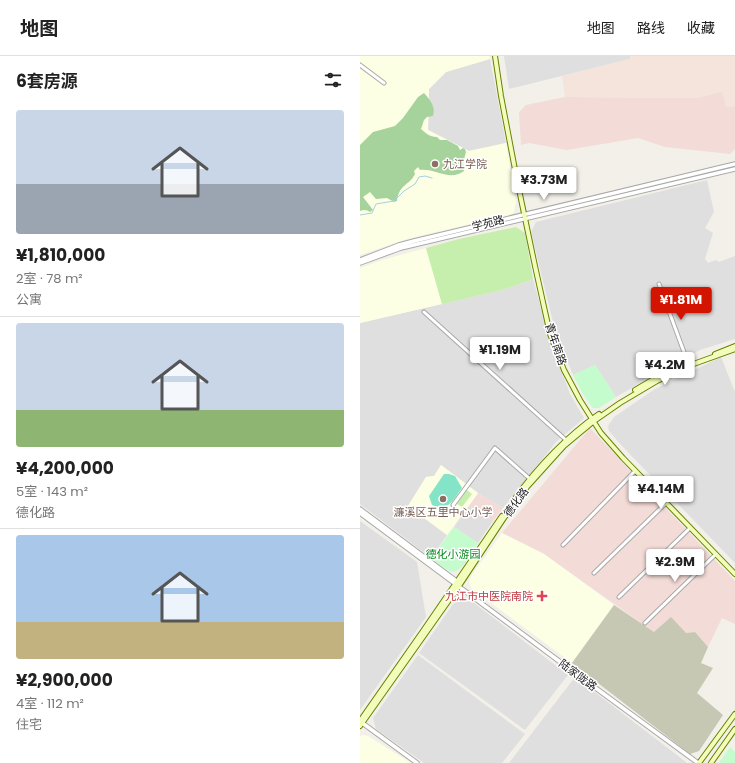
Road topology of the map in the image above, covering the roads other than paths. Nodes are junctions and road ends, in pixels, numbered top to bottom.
1 (495, 56) edge
2 (360, 66) edge
3 (384, 83) dead end
4 (735, 164) edge
5 (735, 169) edge
6 (525, 216) junction
7 (360, 261) edge
8 (660, 284) dead end
9 (424, 312) dead end
10 (735, 348) edge
11 (688, 363) junction
12 (593, 420) junction
13 (566, 440) junction
14 (635, 471) junction
15 (530, 479) junction
16 (666, 503) junction
17 (453, 505) dead end
18 (360, 509) edge
19 (360, 513) edge
20 (690, 528) junction
21 (563, 545) dead end
22 (716, 554) junction
23 (594, 573) dead end
24 (735, 574) edge
25 (458, 584) junction
26 (619, 597) dead end
27 (645, 623) dead end
28 (735, 714) edge
29 (361, 723) edge
30 (735, 729) edge
31 (417, 763) edge
32 (698, 763) edge
33 (711, 763) edge

1 - 6 main road, 青年南路
2 - 3 street
4 - 6 street, 学苑路
5 - 6 street, 学苑路
6 - 7 street, 学苑路
6 - 12 main road, 青年南路
8 - 11 street
9 - 13 street
10 - 11 main road, 德化路
10 - 12 main road, 德化路
11 - 12 main road, 德化路
12 - 13 main road, 德化路
12 - 14 main road, 青年南路
12 - 25 main road, 德化路
13 - 15 main road, 德化路
14 - 16 main road, 青年南路
14 - 21 street
15 - 17 street
15 - 25 main road, 德化路
16 - 20 main road, 青年南路
16 - 23 street
18 - 25 street
19 - 25 street
20 - 22 main road, 青年南路
20 - 26 street
22 - 24 main road, 青年南路
22 - 27 street
25 - 29 main road, 德化路
25 - 32 street, 陆家陇路
28 - 32 main road
29 - 31 street
30 - 33 main road

